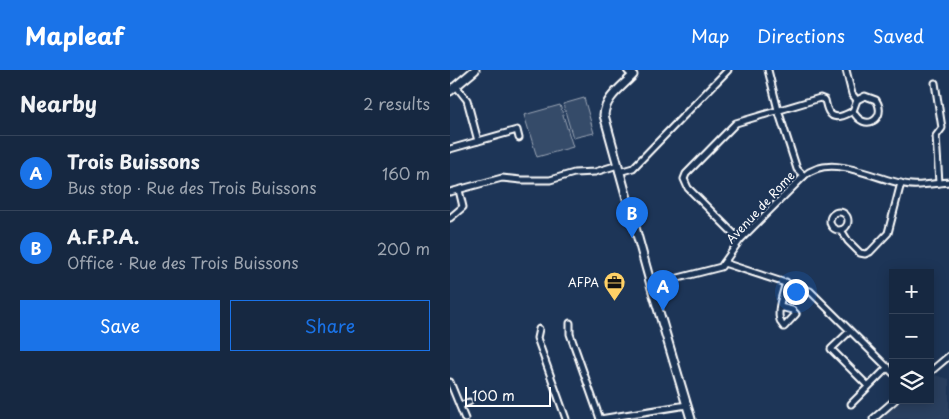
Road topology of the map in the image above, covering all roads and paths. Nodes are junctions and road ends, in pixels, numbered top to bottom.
1 (475, 70) edge
2 (728, 70) edge
3 (768, 70) edge
4 (846, 70) edge
5 (633, 72) edge
6 (935, 83) dead end
7 (453, 89) edge
8 (857, 100) junction
9 (778, 110) junction
10 (853, 112) junction
11 (519, 138) dead end
12 (478, 141) junction
13 (450, 149) edge
14 (618, 168) junction
15 (804, 176) junction
16 (949, 182) edge
17 (901, 183) junction
18 (940, 183) junction
19 (460, 190) junction
20 (450, 192) edge
21 (450, 218) edge
22 (841, 230) dead end
23 (740, 240) junction
24 (724, 263) junction
25 (786, 282) junction
26 (651, 285) junction
27 (780, 307) dead end
28 (570, 323) dead end
29 (539, 329) dead end
30 (850, 331) junction
31 (949, 356) edge
32 (888, 367) joint
33 (934, 369) edge
34 (450, 382) edge
35 (868, 386) junction
36 (469, 402) dead end
37 (851, 404) dead end
38 (891, 404) edge
39 (687, 405) junction
40 (460, 406) junction
41 (465, 419) edge
42 (566, 419) edge
43 (600, 419) edge
44 (691, 419) edge
45 (873, 419) edge

1 - 7 street
2 - 14 street
3 - 9 street
4 - 8 street
5 - 14 street
6 - 18 street
7 - 12 street
8 - 10 street
8 - 10 street
9 - 10 street
9 - 15 street
9 - 23 street
11 - 12 street
12 - 13 street
14 - 19 street
14 - 26 street
15 - 17 street
15 - 23 street, Avenue de Rome
16 - 18 street
17 - 18 street
17 - 22 street
19 - 20 street
19 - 21 street
23 - 24 street, Avenue de Rome
24 - 25 street
24 - 26 street
25 - 27 street
25 - 30 street
26 - 39 street
28 - 43 street
29 - 42 street
30 - 32 street
30 - 35 street
31 - 33 street
32 - 35 street
34 - 40 street
35 - 37 street
36 - 40 street
38 - 45 street
39 - 43 street
39 - 44 street
40 - 41 street

